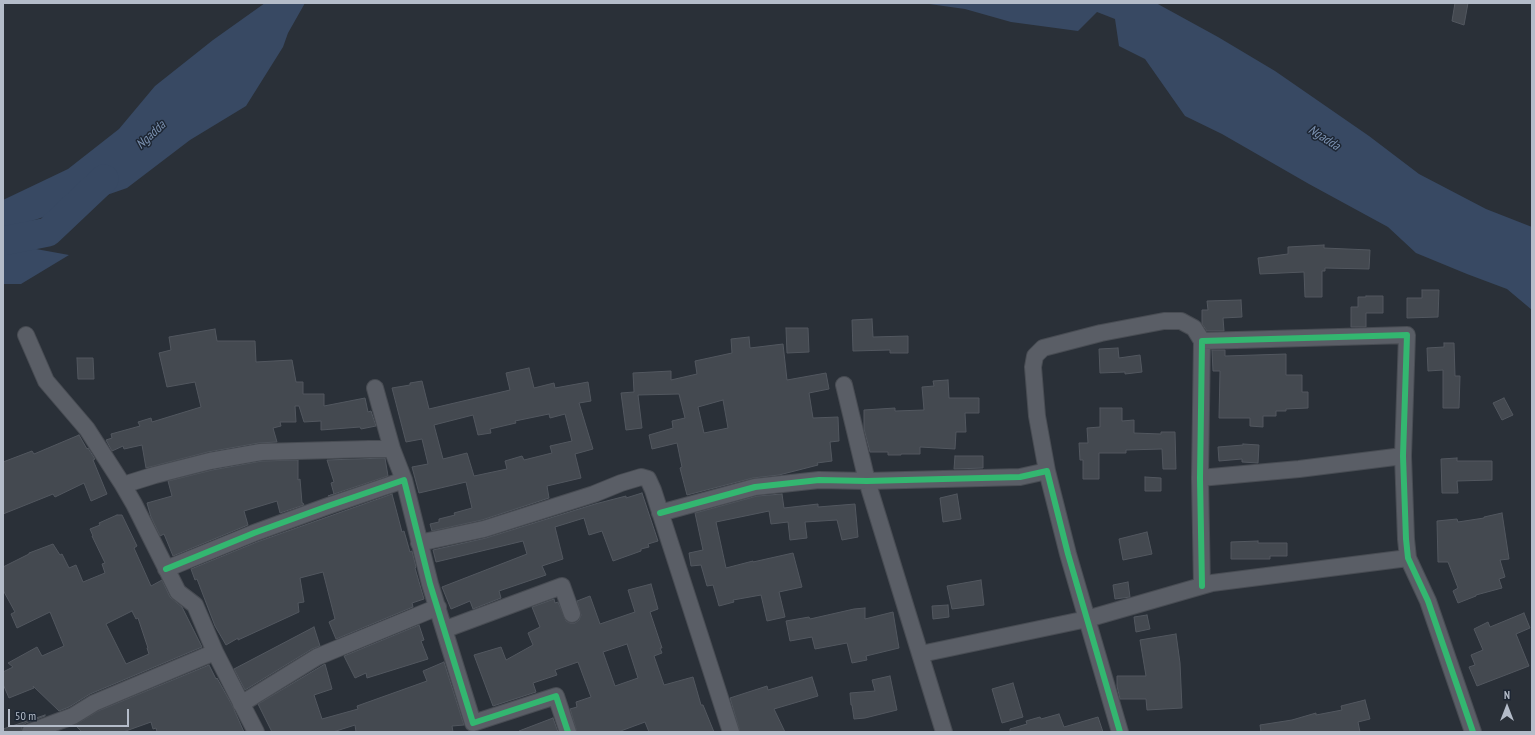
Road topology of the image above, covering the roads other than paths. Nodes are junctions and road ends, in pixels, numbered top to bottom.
1 (26, 335) dead end
2 (1202, 341) junction
3 (844, 385) dead end
4 (375, 388) dead end
5 (392, 449) junction
6 (1403, 456) junction
7 (1047, 471) junction
8 (1200, 478) junction
9 (404, 480) junction
10 (867, 481) junction
11 (123, 485) junction
12 (660, 513) junction
13 (419, 543) junction
14 (1408, 558) junction
15 (166, 569) junction
16 (1202, 586) junction
17 (438, 607) junction
18 (572, 614) dead end
19 (1087, 619) junction
20 (446, 629) junction
21 (215, 652) junction
22 (921, 654) junction
23 (241, 704) junction
24 (471, 728) edge
25 (30, 732) edge
26 (256, 732) edge
27 (568, 732) edge
28 (731, 732) edge
29 (944, 732) edge
30 (1120, 732) edge
31 (1473, 732) edge

1 - 11 street
2 - 6 street
2 - 7 street
2 - 8 street
3 - 10 street
4 - 5 street
5 - 9 street
5 - 11 street
6 - 8 street
6 - 14 street
7 - 10 street
7 - 19 street
8 - 16 street
9 - 13 street
9 - 15 street
10 - 12 street
10 - 22 street
11 - 15 street
12 - 13 street
12 - 28 street
13 - 17 street
14 - 16 street
14 - 31 street
15 - 21 street
16 - 19 street
17 - 20 street
17 - 23 street
18 - 20 street
19 - 22 street
19 - 30 street
20 - 24 street
21 - 23 street
21 - 25 street
22 - 29 street
23 - 26 street
24 - 27 street

